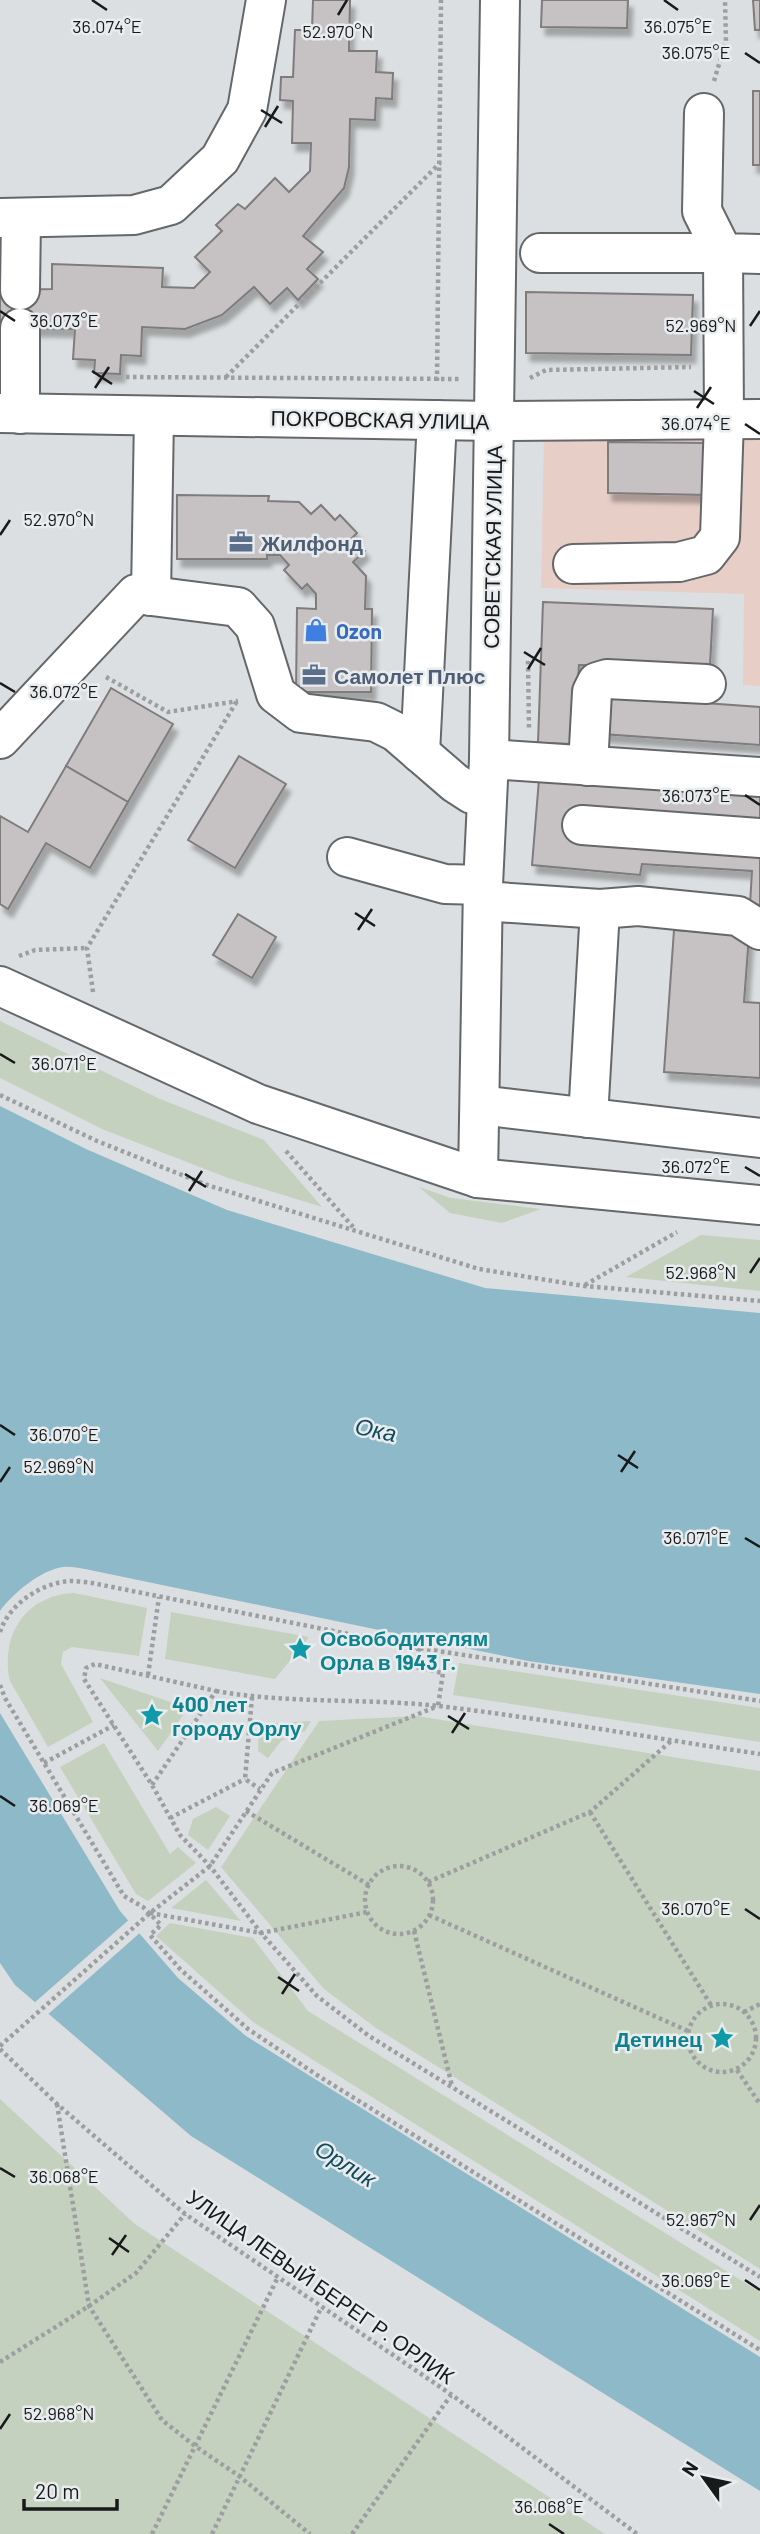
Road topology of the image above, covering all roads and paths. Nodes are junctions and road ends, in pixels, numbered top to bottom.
1 (266, 0) edge
2 (442, 0) edge
3 (500, 0) edge
4 (725, 0) edge
5 (704, 113) joint
6 (440, 163) junction
7 (10, 218) edge
8 (540, 253) dead end
9 (723, 253) junction
10 (760, 254) edge
11 (20, 290) dead end
12 (20, 328) dead end
13 (724, 366) junction
14 (116, 377) dead end
15 (226, 378) junction
16 (437, 379) junction
17 (512, 379) junction
18 (10, 414) edge
19 (154, 416) junction
20 (742, 419) edge
21 (437, 420) junction
22 (512, 421) junction
23 (573, 564) dead end
24 (151, 596) junction
25 (528, 654) dead end
26 (74, 660) junction
27 (706, 684) dead end
28 (276, 694) junction
29 (237, 701) junction
30 (0, 739) edge
31 (420, 753) junction
32 (489, 760) junction
33 (529, 762) junction
34 (588, 766) junction
35 (760, 777) edge
36 (487, 797) junction
37 (582, 825) dead end
38 (760, 838) edge
39 (347, 858) dead end
40 (483, 893) junction
41 (600, 909) junction
42 (760, 930) edge
43 (86, 948) junction
44 (6, 972) edge
45 (99, 1031) junction
46 (0, 1095) edge
47 (480, 1105) junction
48 (588, 1118) junction
49 (760, 1138) edge
50 (278, 1142) dead end
51 (478, 1178) junction
52 (760, 1205) edge
53 (687, 1226) dead end
54 (356, 1230) junction
55 (584, 1286) junction
56 (760, 1301) edge
57 (159, 1597) junction
58 (0, 1632) edge
59 (419, 1648) junction
60 (149, 1675) junction
61 (0, 1685) edge
62 (216, 1691) junction
63 (252, 1697) junction
64 (760, 1701) edge
65 (438, 1706) junction
66 (114, 1725) junction
67 (672, 1741) junction
68 (760, 1754) edge
69 (44, 1763) junction
70 (245, 1779) junction
71 (152, 1785) junction
72 (260, 1789) junction
73 (246, 1811) junction
74 (590, 1812) junction
75 (170, 1818) junction
76 (210, 1866) junction
77 (428, 1882) junction
78 (369, 1885) junction
79 (367, 1912) junction
80 (148, 1915) junction
81 (429, 1915) junction
82 (414, 1931) junction
83 (261, 1933) junction
84 (760, 2004) edge
85 (711, 2005) junction
86 (744, 2012) junction
87 (688, 2031) junction
88 (0, 2048) edge
89 (737, 2070) junction
90 (452, 2087) junction
91 (57, 2104) junction
92 (760, 2104) edge
93 (185, 2214) junction
94 (760, 2277) edge
95 (277, 2279) junction
96 (89, 2306) junction
97 (321, 2308) junction
98 (760, 2350) edge
99 (0, 2362) edge
100 (452, 2395) junction
101 (195, 2446) junction
102 (239, 2476) junction
103 (152, 2534) edge
104 (212, 2534) edge
105 (310, 2534) edge
106 (352, 2534) edge
107 (637, 2534) edge

1 - 7 street
2 - 6 path
3 - 17 street, СОВЕТСКАЯ УЛИЦА
4 - 5 path
5 - 9 street
6 - 15 path
6 - 16 path
7 - 11 street
8 - 9 street
9 - 10 street
9 - 13 street
12 - 18 street
13 - 17 path
13 - 20 street
14 - 15 path
15 - 16 path
16 - 17 path
16 - 21 path
17 - 22 street, СОВЕТСКАЯ УЛИЦА
17 - 22 path
18 - 19 street, ПОКРОВСКАЯ УЛИЦА
19 - 21 street, ПОКРОВСКАЯ УЛИЦА
19 - 24 street
20 - 22 street, ПОКРОВСКАЯ УЛИЦА
20 - 23 street
21 - 22 street, ПОКРОВСКАЯ УЛИЦА
21 - 31 street
22 - 32 street, СОВЕТСКАЯ УЛИЦА
24 - 26 street
24 - 28 street
25 - 33 path
26 - 29 path
26 - 30 street
27 - 34 street
28 - 29 path
28 - 31 street
29 - 43 path
31 - 36 street
32 - 33 street
32 - 36 street, СОВЕТСКАЯ УЛИЦА
33 - 34 street
34 - 35 street
36 - 40 street, СОВЕТСКАЯ УЛИЦА
37 - 38 street
39 - 40 street
40 - 41 street
40 - 47 street, СОВЕТСКАЯ УЛИЦА
41 - 42 street
41 - 48 street
43 - 44 path
43 - 45 path
44 - 45 street
45 - 51 street
46 - 54 path
47 - 48 street
47 - 51 street, СОВЕТСКАЯ УЛИЦА
48 - 49 street
50 - 54 path
51 - 52 street
53 - 55 path
54 - 55 path
55 - 56 path
57 - 58 path
57 - 59 path
57 - 60 path
59 - 64 path
59 - 65 path
60 - 62 path
60 - 66 path
61 - 69 path
62 - 63 path
62 - 71 path
63 - 65 path
63 - 70 path
65 - 67 path
65 - 72 path
66 - 69 path
66 - 71 path
67 - 68 path
67 - 74 path
69 - 80 path
70 - 72 path
70 - 75 path
71 - 75 path
72 - 73 path
73 - 76 path
73 - 78 path
74 - 77 path
74 - 85 path
75 - 76 path
76 - 80 path
76 - 83 path
77 - 78 path
77 - 81 path
78 - 79 path
79 - 82 path
79 - 83 path
80 - 83 path
80 - 88 path
80 - 98 path
81 - 82 path
81 - 87 path
82 - 90 path
83 - 90 path
84 - 86 path
85 - 86 path
85 - 87 path
86 - 89 path
87 - 89 path
88 - 91 path, УЛИЦА ЛЕВЫЙ БЕРЕГ Р. ОРЛИК
89 - 92 path
90 - 94 path
91 - 93 path, УЛИЦА ЛЕВЫЙ БЕРЕГ Р. ОРЛИК
91 - 96 path
93 - 95 path, УЛИЦА ЛЕВЫЙ БЕРЕГ Р. ОРЛИК
93 - 96 path
95 - 97 path, УЛИЦА ЛЕВЫЙ БЕРЕГ Р. ОРЛИК
95 - 101 path
96 - 99 path
96 - 101 path
97 - 100 path, УЛИЦА ЛЕВЫЙ БЕРЕГ Р. ОРЛИК
97 - 102 path
100 - 106 path
100 - 107 path, УЛИЦА ЛЕВЫЙ БЕРЕГ Р. ОРЛИК
101 - 102 path
101 - 103 path
102 - 104 path
102 - 105 path

